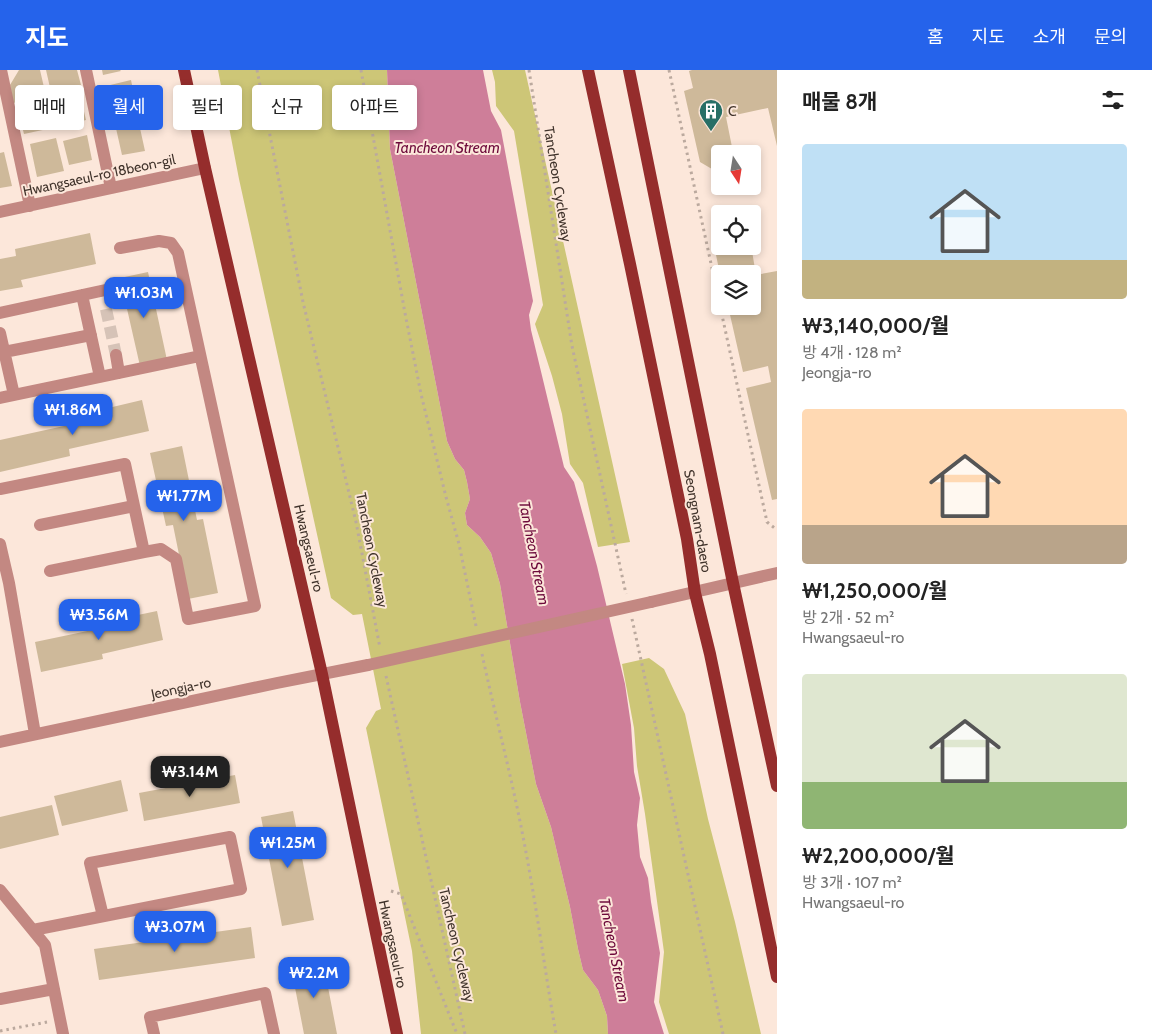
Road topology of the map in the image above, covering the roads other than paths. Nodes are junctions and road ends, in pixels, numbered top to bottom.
1 (1, 70) edge
2 (86, 70) edge
3 (184, 70) edge
4 (588, 70) edge
5 (629, 70) edge
6 (205, 168) junction
7 (111, 188) junction
8 (30, 206) junction
9 (0, 212) edge
10 (120, 248) dead end
11 (110, 289) dead end
12 (82, 295) junction
13 (0, 313) edge
14 (0, 332) edge
15 (91, 335) junction
16 (4, 352) junction
17 (116, 355) tunnel mouth
18 (200, 356) junction
19 (119, 373) junction
20 (100, 377) junction
21 (14, 395) junction
22 (0, 398) edge
23 (0, 489) edge
24 (134, 506) junction
25 (40, 525) dead end
26 (0, 544) edge
27 (144, 552) junction
28 (50, 571) dead end
29 (777, 573) edge
30 (733, 583) junction
31 (4, 584) edge
32 (695, 593) junction
33 (322, 674) junction
34 (35, 734) junction
35 (0, 742) edge
36 (777, 786) edge
37 (0, 890) edge
38 (103, 916) junction
39 (32, 930) junction
40 (777, 977) edge
41 (54, 989) junction
42 (0, 999) edge
43 (63, 1034) edge
44 (154, 1034) edge
45 (274, 1034) edge
46 (397, 1034) edge

1 - 8 street
2 - 7 street
3 - 6 main road, Hwangsaeul-ro
4 - 32 main road, Seongnam-daero
5 - 30 main road, Seongnam-daero
6 - 7 street, Hwangsaeul-ro 18beon-gil
6 - 33 main road, Hwangsaeul-ro
7 - 8 street, Hwangsaeul-ro 18beon-gil
8 - 9 street, Hwangsaeul-ro 18beon-gil
10 - 18 street
11 - 12 street
12 - 13 street
12 - 15 street
14 - 16 street
15 - 16 street
15 - 20 street
16 - 21 street
17 - 19 street
18 - 19 street
18 - 27 street
19 - 20 street
20 - 21 street
21 - 22 street
23 - 24 street
24 - 25 street
24 - 27 street
26 - 31 street
27 - 28 street
29 - 30 street
30 - 32 street
30 - 36 main road, Seongnam-daero
31 - 34 street
32 - 33 street, Jeongja-ro, bridge
32 - 40 main road, Seongnam-daero
33 - 34 street, Jeongja-ro
33 - 46 main road, Hwangsaeul-ro
34 - 35 street, Jeongja-ro
37 - 39 street
38 - 38 street
38 - 39 street
39 - 41 street
41 - 42 street
41 - 43 street
44 - 45 street

